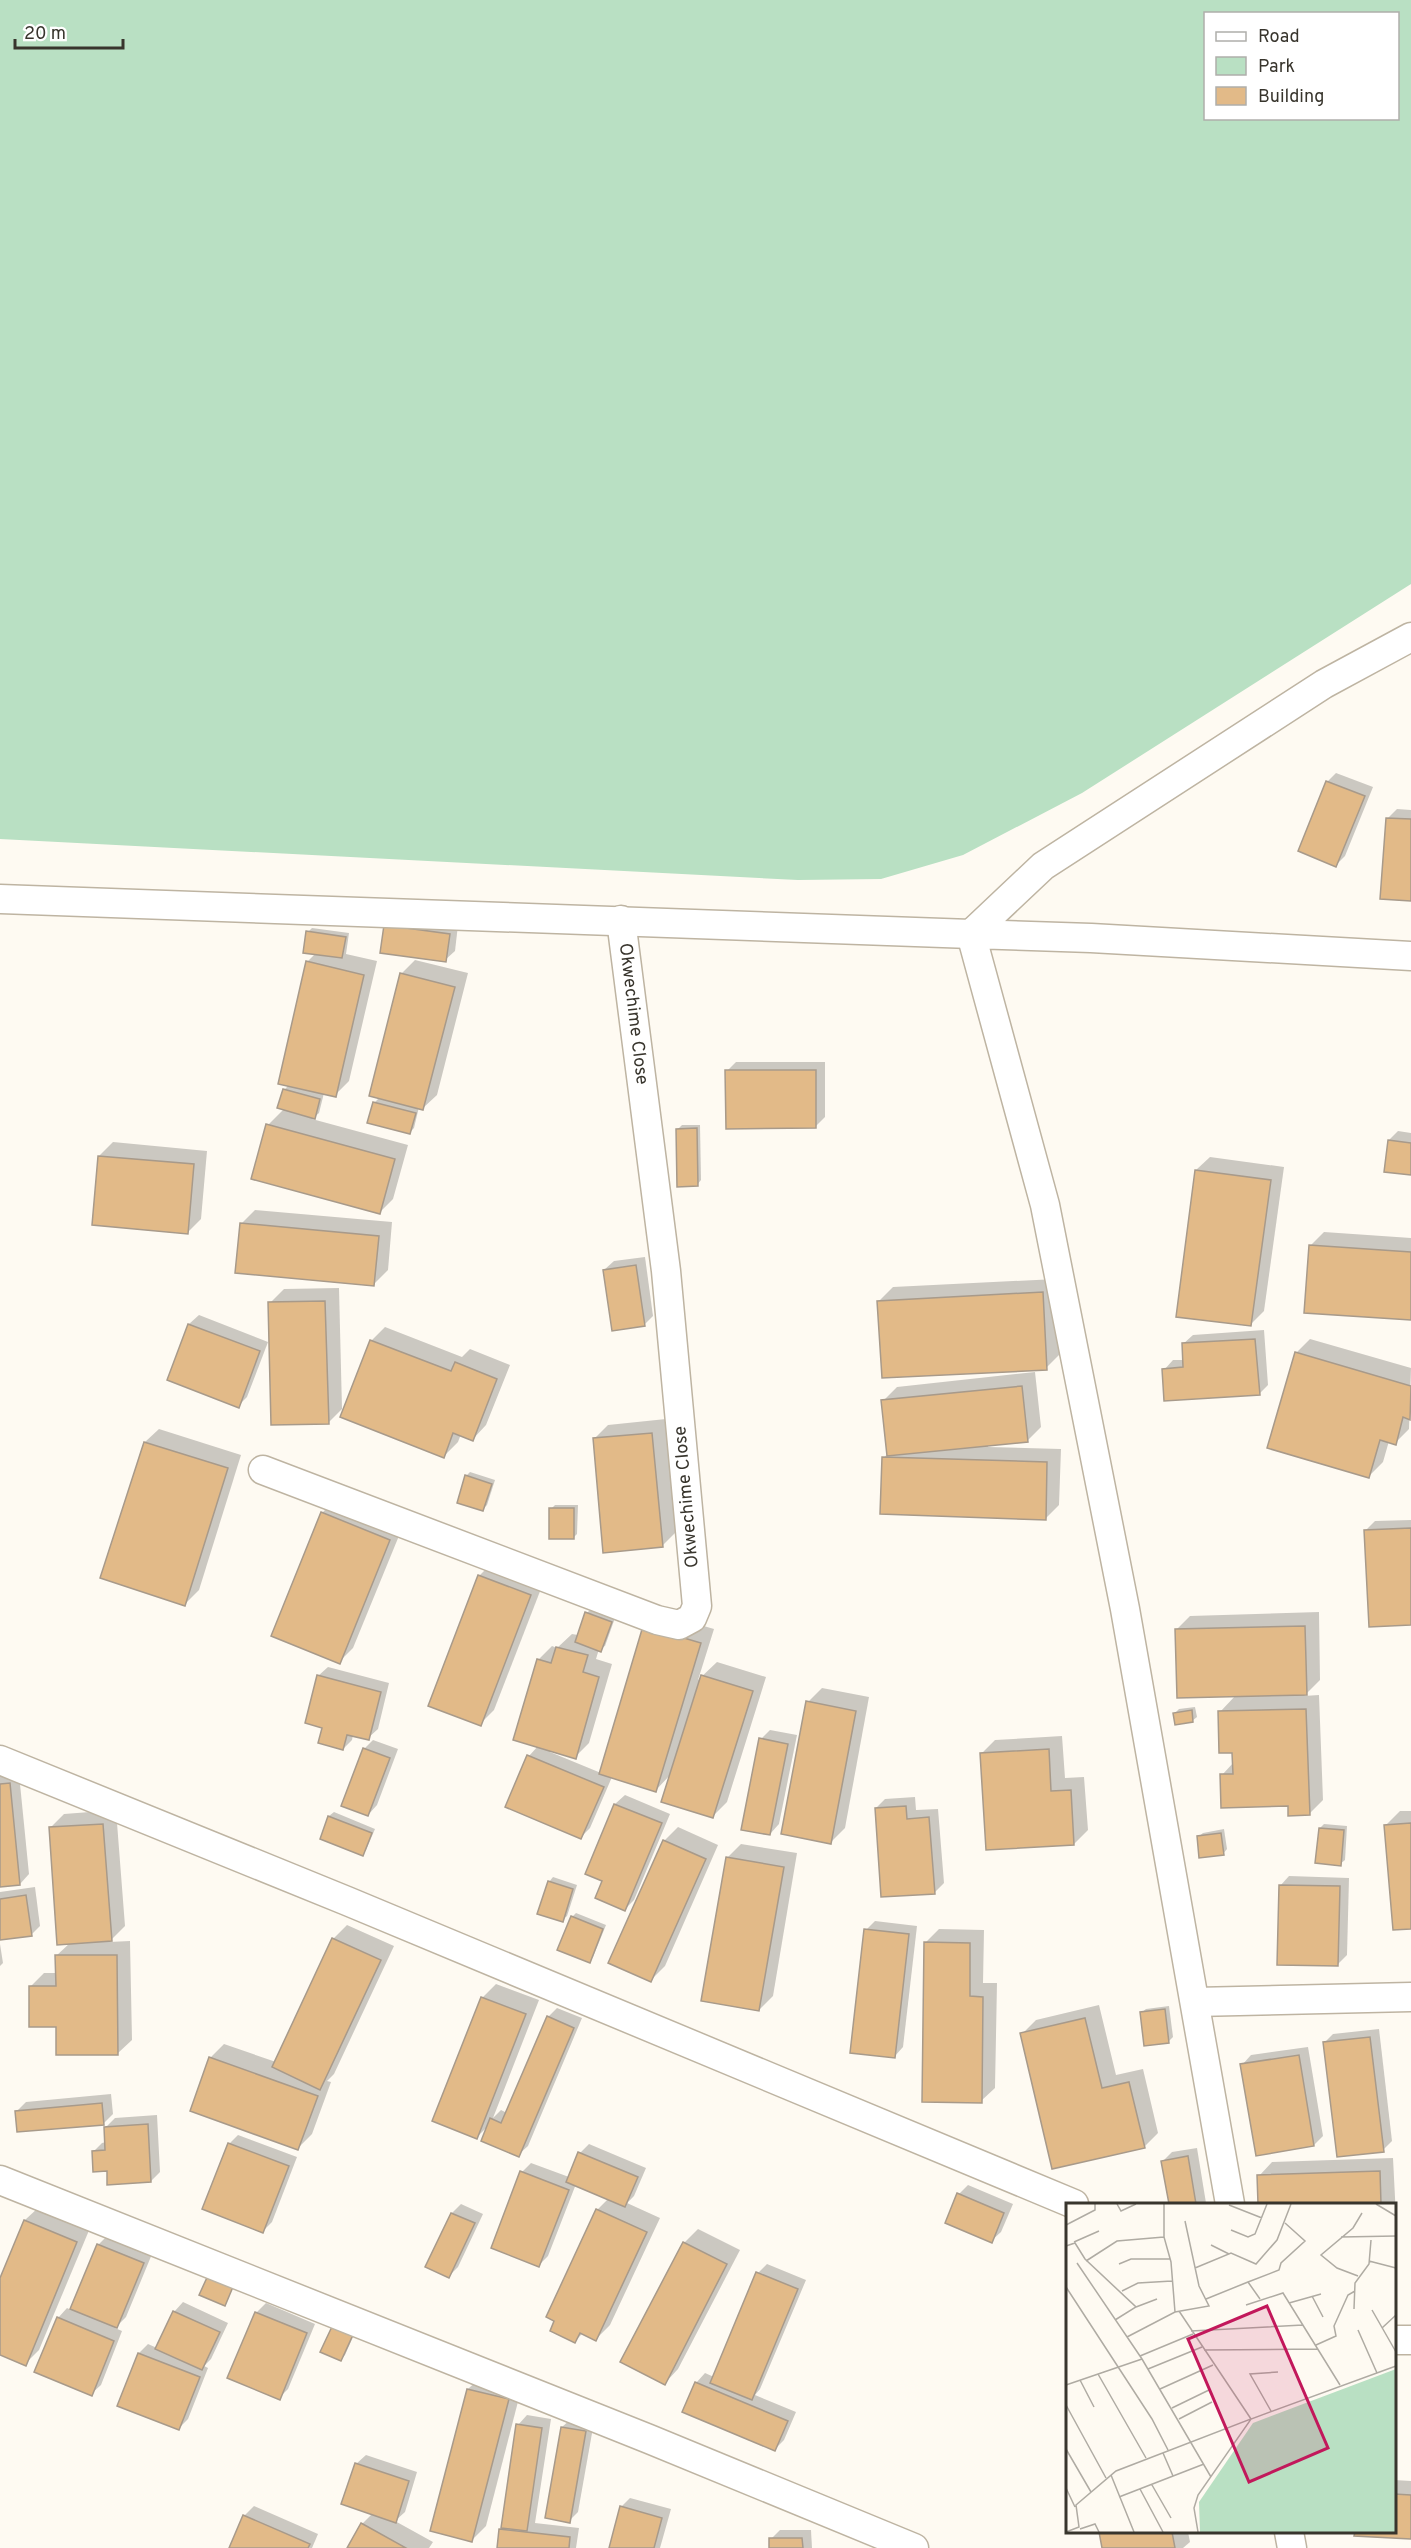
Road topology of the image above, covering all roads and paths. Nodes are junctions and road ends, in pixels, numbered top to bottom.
1 (1411, 637) edge
2 (0, 899) edge
3 (621, 920) junction
4 (972, 934) junction
5 (1411, 956) edge
6 (263, 1470) dead end
7 (0, 1760) edge
8 (1411, 1997) edge
9 (1194, 2002) junction
10 (0, 2180) edge
11 (1069, 2203) edge
12 (1230, 2203) edge
13 (1289, 2533) edge
14 (914, 2548) edge
15 (1292, 2548) edge

1 - 4 street
2 - 3 street
3 - 4 street
3 - 6 street, Okwechime Close
4 - 5 street
4 - 9 street
7 - 11 street
8 - 9 street
9 - 12 street
10 - 14 street
13 - 15 street

